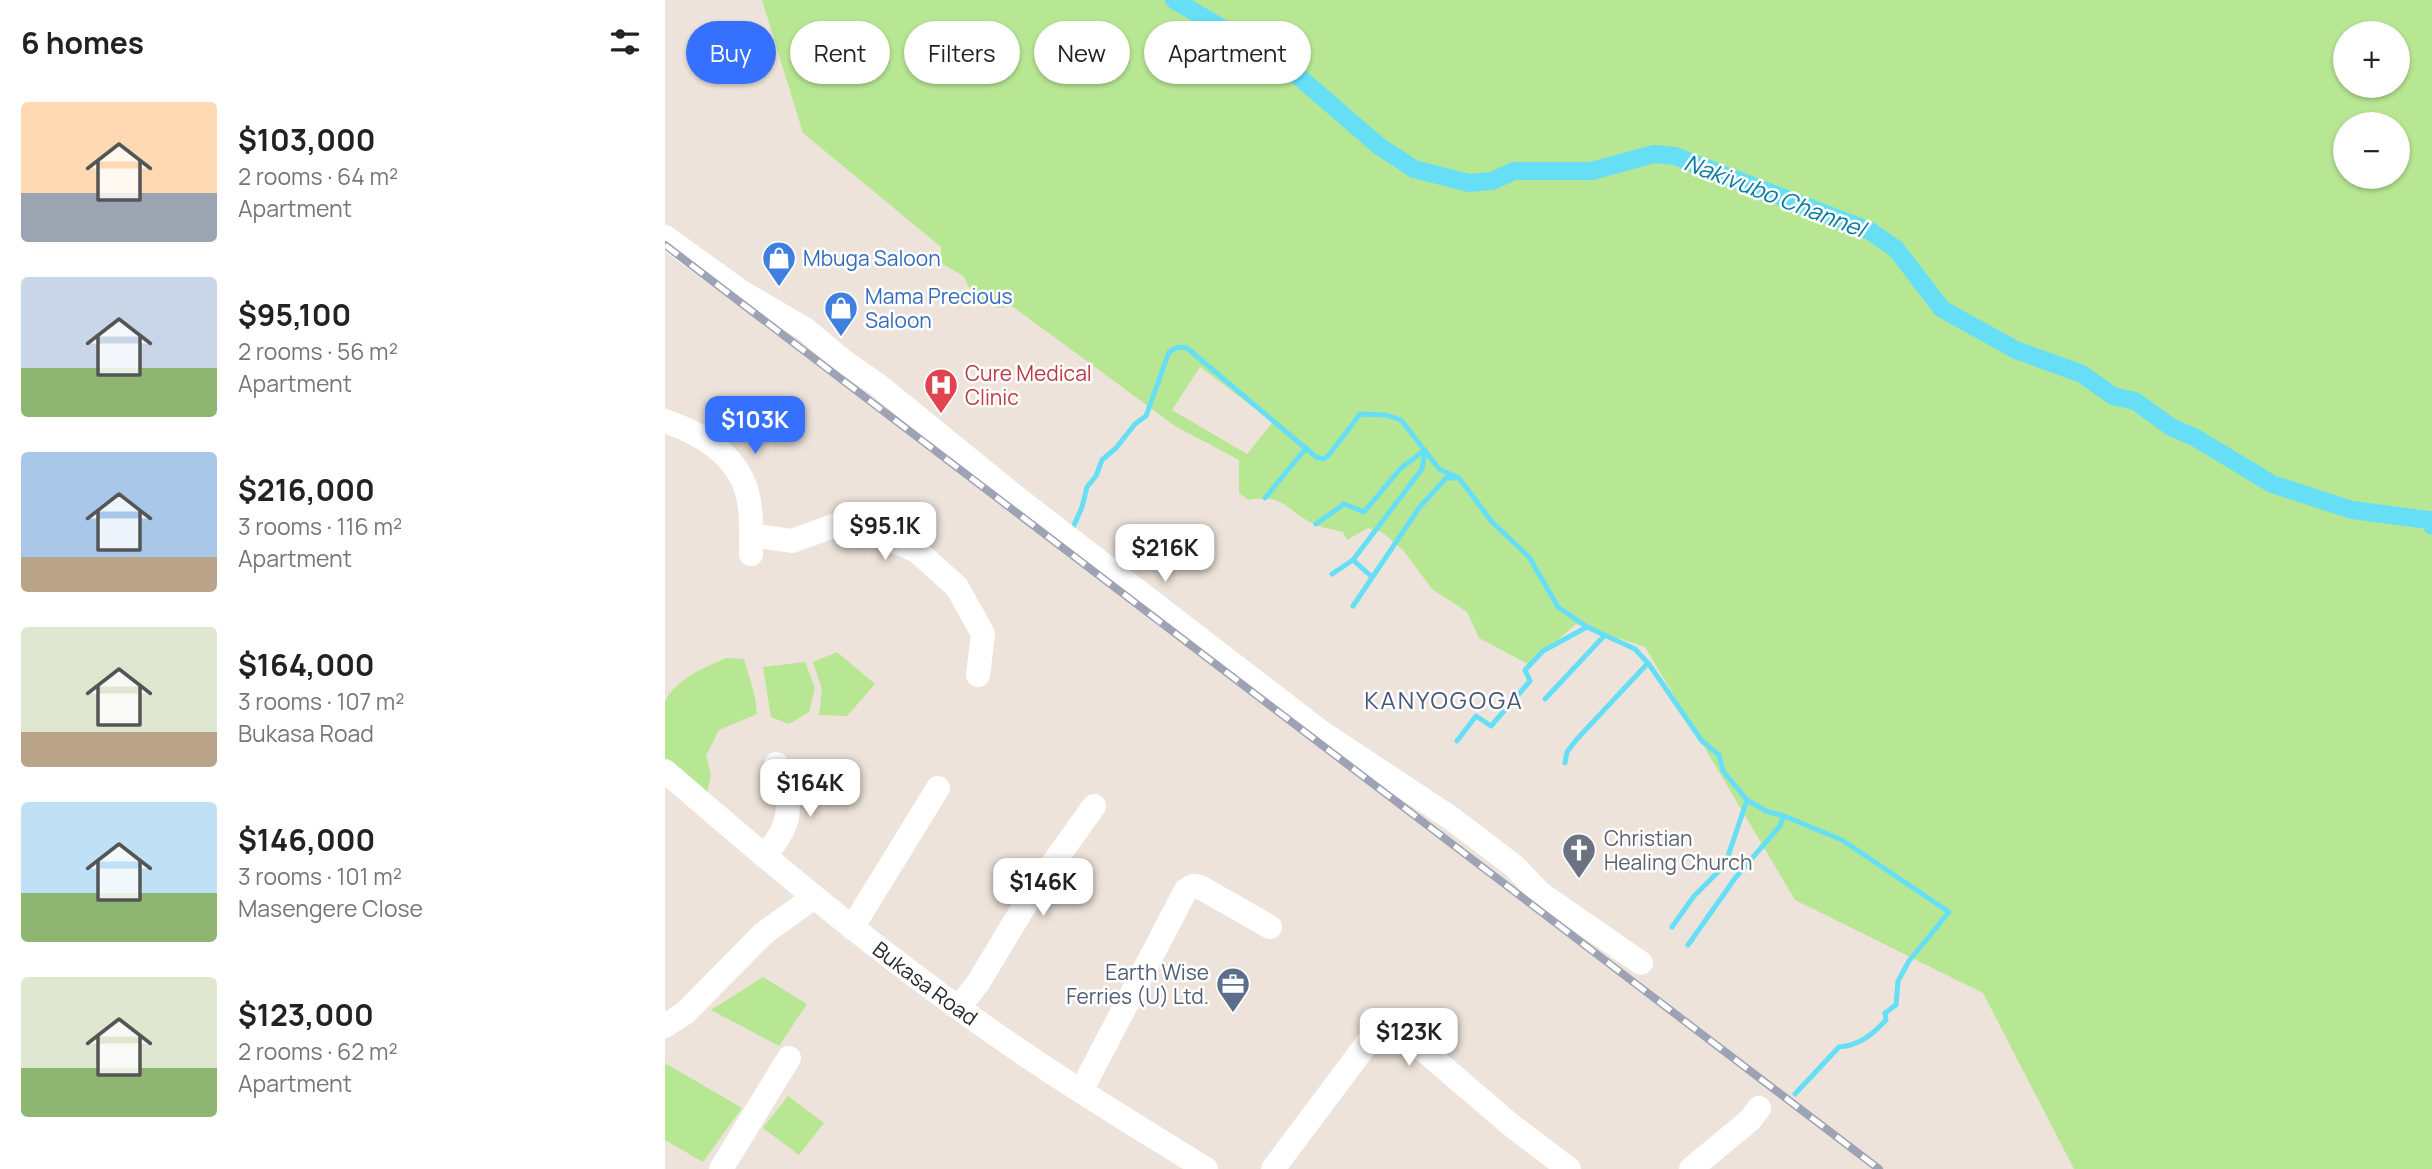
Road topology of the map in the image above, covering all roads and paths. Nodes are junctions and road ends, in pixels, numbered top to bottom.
1 (665, 237) edge
2 (665, 421) edge
3 (978, 675) dead end
4 (776, 764) dead end
5 (665, 771) edge
6 (938, 788) dead end
7 (1094, 806) dead end
8 (764, 856) junction
9 (814, 897) junction
10 (1270, 927) dead end
11 (852, 928) junction
12 (1641, 963) dead end
13 (960, 1007) junction
14 (665, 1026) edge
15 (789, 1058) dead end
16 (1081, 1091) junction
17 (1759, 1108) dead end
18 (721, 1169) edge
19 (1206, 1169) edge
20 (1273, 1169) edge
21 (1569, 1169) edge
22 (1691, 1169) edge

1 - 12 street
2 - 3 street
4 - 8 street
5 - 8 street, Bukasa Road
6 - 11 street
7 - 13 street
8 - 9 street, Bukasa Road
9 - 11 street, Bukasa Road
9 - 14 street
10 - 16 street
11 - 13 street, Bukasa Road
13 - 16 street, Bukasa Road
15 - 18 street
16 - 19 street, Bukasa Road
17 - 22 street
20 - 21 street

